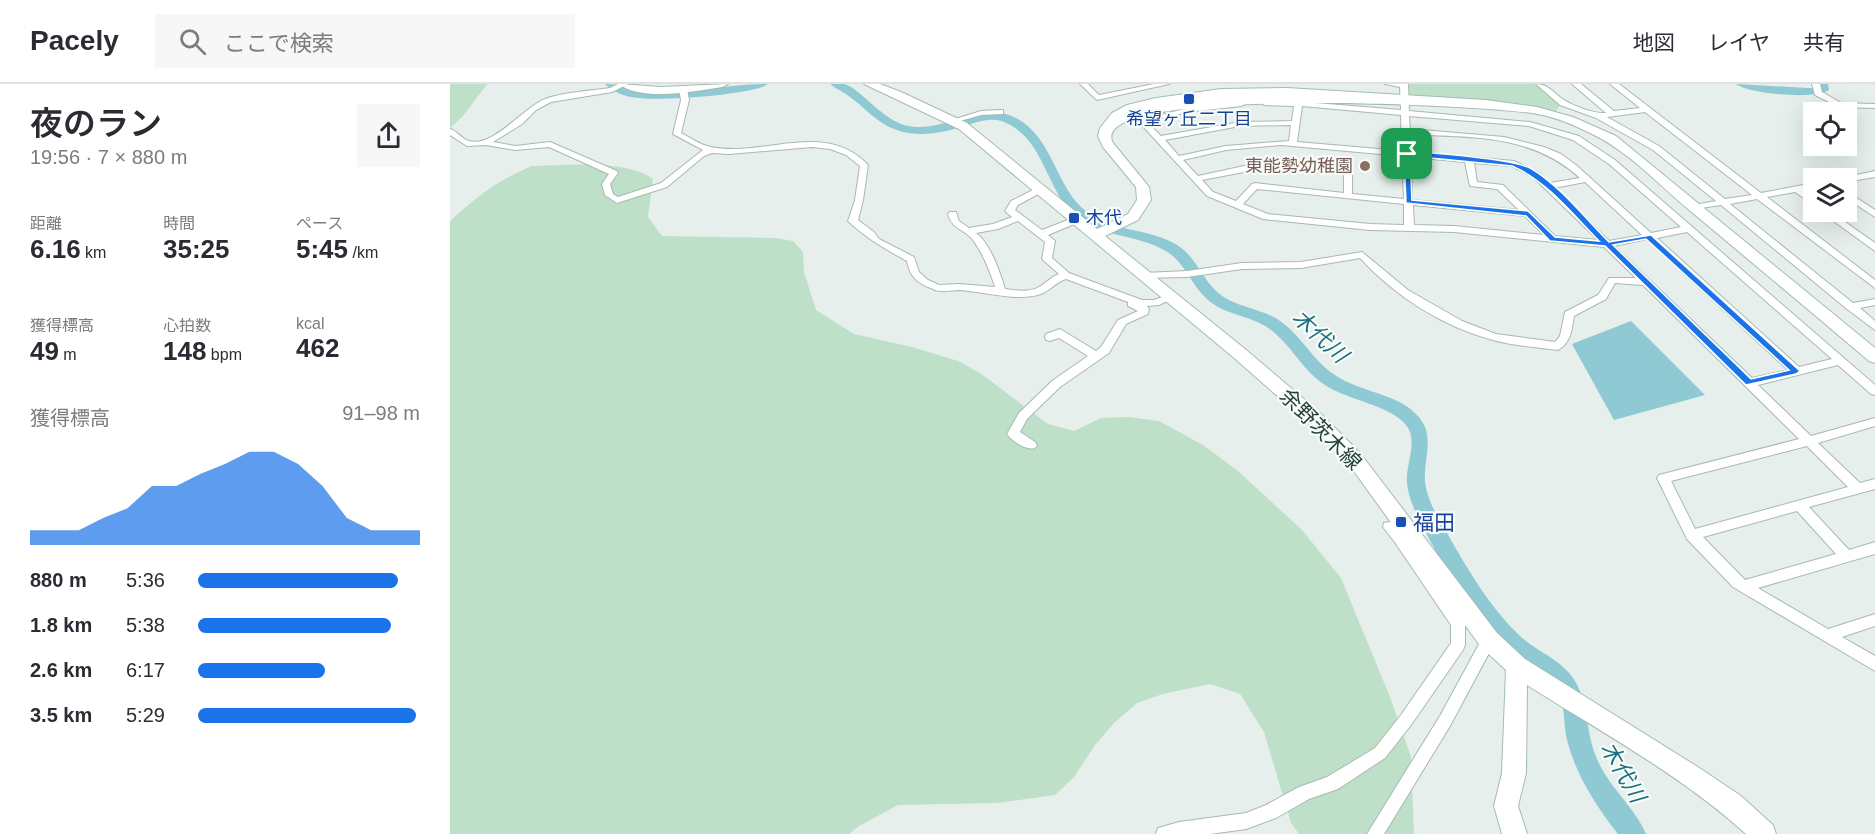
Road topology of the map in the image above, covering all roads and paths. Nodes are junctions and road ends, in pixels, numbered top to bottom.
1 (625, 84) edge
2 (722, 84) edge
3 (872, 84) edge
4 (1084, 84) edge
5 (1166, 84) edge
6 (1389, 84) edge
7 (1540, 84) edge
8 (1576, 84) edge
9 (1614, 84) edge
10 (1226, 87) edge
11 (683, 89) junction
12 (1817, 90) edge
13 (1405, 95) edge
14 (1234, 104) junction
15 (1245, 104) dead end
16 (1257, 104) dead end
17 (1298, 104) junction
18 (1875, 106) edge
19 (1646, 109) junction
20 (1000, 112) dead end
21 (1612, 114) junction
22 (1599, 116) junction
23 (957, 123) junction
24 (1295, 123) junction
25 (450, 131) edge
26 (1406, 131) junction
27 (1562, 133) junction
28 (1159, 139) junction
29 (486, 143) junction
30 (1293, 144) junction
31 (1544, 149) junction
32 (711, 150) junction
33 (1407, 154) junction
34 (1178, 159) junction
35 (1469, 160) junction
36 (1875, 174) edge
37 (1865, 176) junction
38 (1857, 177) edge
39 (1196, 179) junction
40 (1587, 179) junction
41 (1875, 182) edge
42 (1549, 186) junction
43 (1803, 188) edge
44 (1796, 189) junction
45 (1039, 190) junction
46 (1803, 194) edge
47 (1348, 196) junction
48 (1759, 196) junction
49 (1408, 202) junction
50 (1723, 202) junction
51 (1857, 202) edge
52 (1236, 206) junction
53 (1697, 207) junction
54 (953, 214) dead end
55 (1528, 214) junction
56 (1875, 214) edge
57 (1018, 218) junction
58 (1076, 220) junction
59 (1840, 222) edge
60 (1409, 227) junction
61 (1688, 229) junction
62 (967, 231) junction
63 (1041, 234) junction
64 (1097, 234) junction
65 (1648, 236) junction
66 (1553, 239) junction
67 (1607, 244) junction
68 (1875, 248) edge
69 (1066, 275) junction
70 (1144, 276) junction
71 (1646, 282) junction
72 (1875, 285) edge
73 (1001, 291) junction
74 (1118, 295) junction
75 (1171, 297) junction
76 (1875, 302) edge
77 (1851, 307) junction
78 (1875, 326) edge
79 (1050, 337) dead end
80 (1096, 356) junction
81 (1875, 357) edge
82 (1840, 360) junction
83 (1796, 371) junction
84 (1749, 383) junction
85 (1875, 391) edge
86 (1875, 422) edge
87 (1809, 441) junction
88 (1031, 446) dead end
89 (1875, 484) edge
90 (1858, 489) junction
91 (1799, 505) junction
92 (1389, 527) dead end
93 (1692, 535) junction
94 (1875, 548) edge
95 (1847, 556) junction
96 (1744, 586) junction
97 (1875, 621) edge
98 (1828, 635) junction
99 (1489, 640) junction
100 (1875, 664) edge
101 (1517, 666) junction
102 (1164, 834) edge
103 (1375, 834) edge
104 (1515, 834) edge
105 (1764, 834) edge

1 - 11 street
1 - 29 street
2 - 11 street
3 - 23 street, 余野茨木線
4 - 5 street
6 - 13 street
7 - 22 street
8 - 21 street
9 - 19 street
10 - 13 street
10 - 14 street
10 - 64 street
11 - 32 street
12 - 18 street
13 - 17 street
13 - 26 street
13 - 27 street
13 - 53 street
14 - 15 street
14 - 28 street
16 - 17 street
17 - 24 street
19 - 21 street
19 - 48 street
20 - 23 street
21 - 22 street
22 - 50 street
23 - 45 street, 余野茨木線
24 - 28 street
24 - 30 street
25 - 29 street
26 - 31 street
26 - 33 street
27 - 31 street
27 - 61 street
28 - 34 street
29 - 32 street
30 - 33 street
30 - 34 street
31 - 40 street
32 - 73 street
33 - 35 street
33 - 49 street
34 - 39 street
35 - 42 street
35 - 55 street
36 - 37 street
37 - 38 street
37 - 41 street
39 - 47 street
39 - 52 street
40 - 42 street
40 - 65 street
42 - 67 street
43 - 44 street
44 - 46 street
44 - 48 street
45 - 57 street
45 - 58 street, 余野茨木線
47 - 49 street
47 - 52 street
48 - 50 street
48 - 72 street
49 - 55 street
49 - 60 street
50 - 53 street
50 - 77 street
51 - 56 street
52 - 60 street
53 - 81 street
54 - 62 street
55 - 66 street
57 - 62 street
57 - 63 street
58 - 63 street
58 - 64 street, 余野茨木線
59 - 68 street
60 - 66 street
61 - 65 street
61 - 82 street
62 - 73 street
63 - 69 street
64 - 70 street, 余野茨木線
65 - 67 street
65 - 83 street
66 - 67 street
67 - 71 street
69 - 73 street
69 - 74 street
70 - 71 street
70 - 75 street, 余野茨木線
71 - 84 street
74 - 75 street
74 - 80 street
75 - 99 street, 余野茨木線
76 - 77 street
77 - 78 street
79 - 80 street
80 - 88 street
82 - 83 street
82 - 85 street
83 - 84 street
84 - 87 street
86 - 87 street
87 - 90 street
87 - 93 street
89 - 90 street
90 - 91 street
91 - 93 street
91 - 95 street
92 - 102 street
93 - 96 street
94 - 95 street
95 - 96 street
96 - 98 street
97 - 98 street
98 - 100 street
99 - 101 street, 余野茨木線
99 - 103 street
101 - 104 street
101 - 105 street, 余野茨木線

